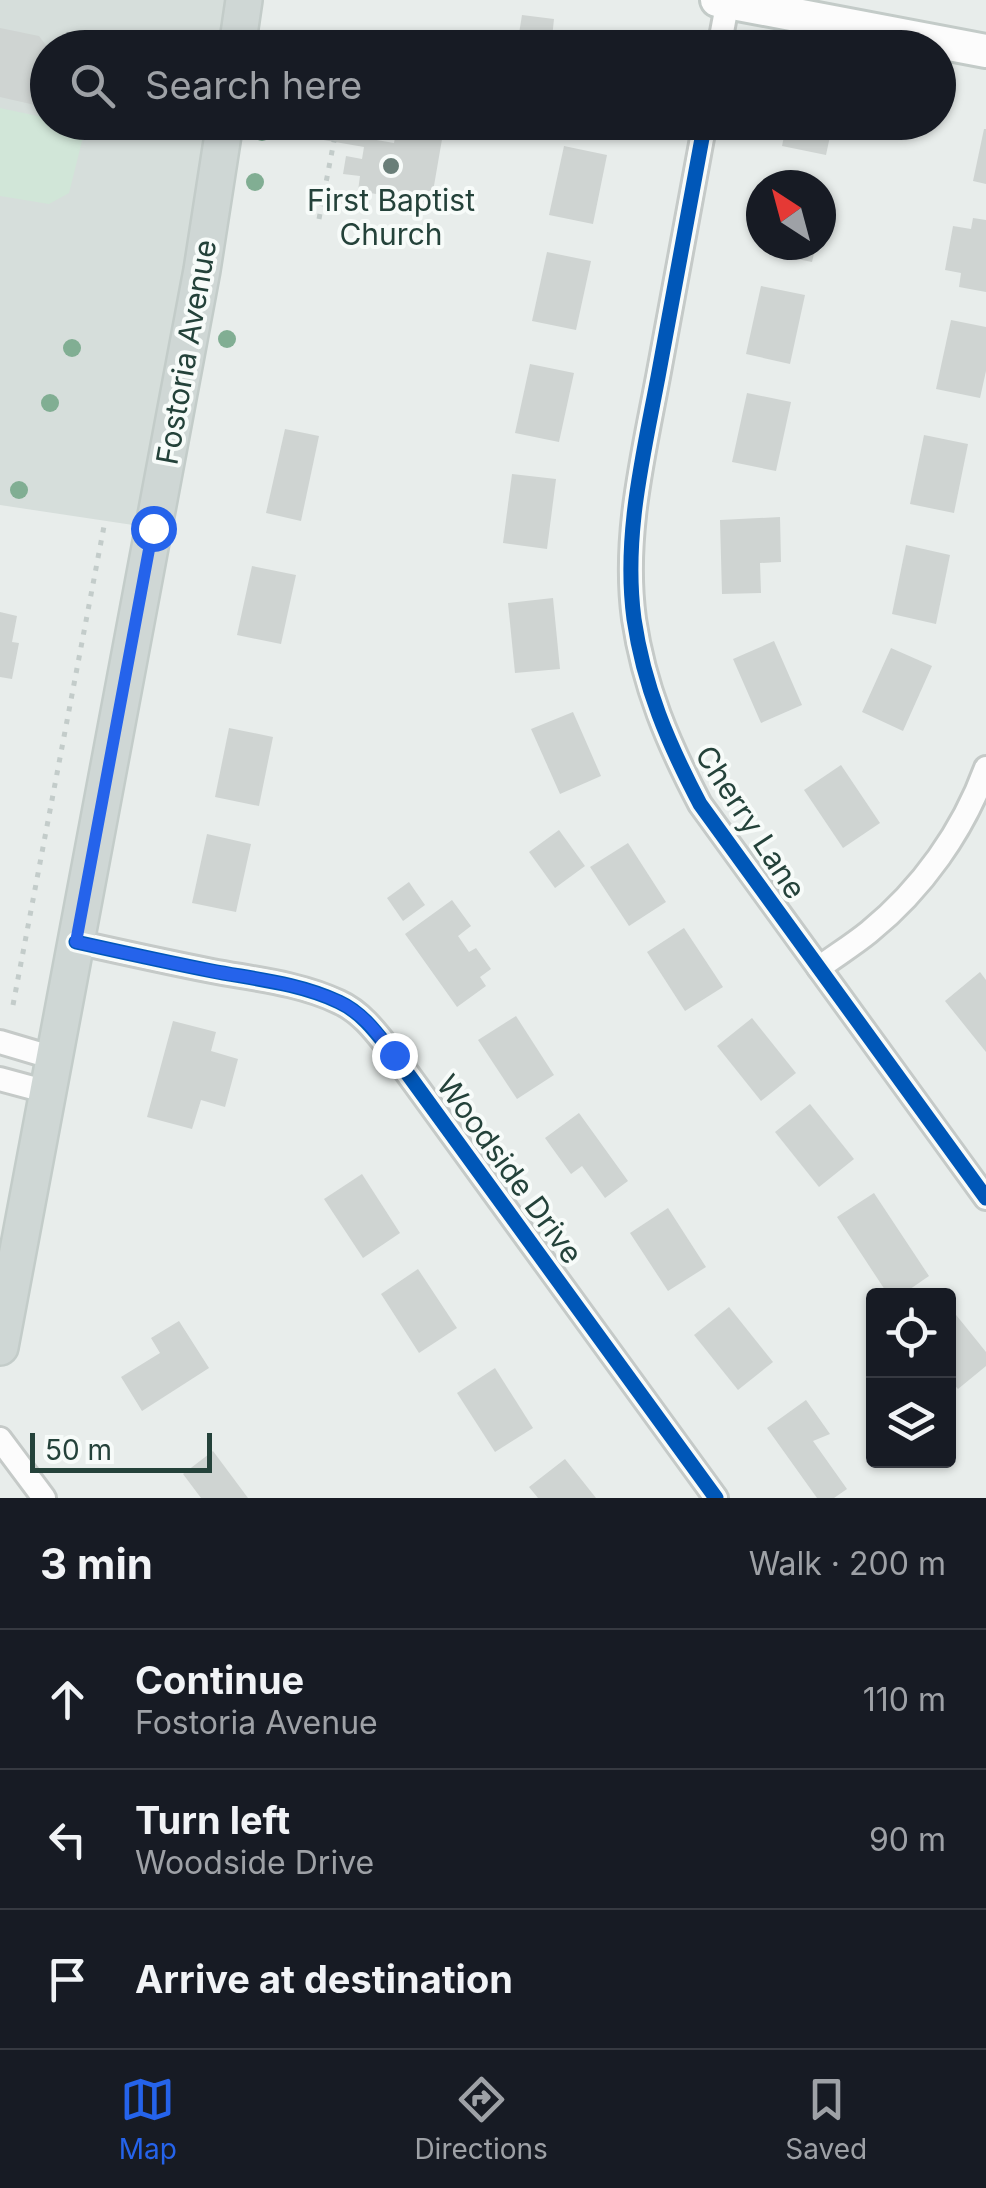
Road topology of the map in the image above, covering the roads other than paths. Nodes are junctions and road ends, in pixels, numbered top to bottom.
1 (244, 0) edge
2 (724, 1) edge
3 (240, 30) edge
4 (721, 30) edge
5 (879, 30) edge
6 (956, 44) edge
7 (986, 50) edge
8 (222, 140) edge
9 (702, 140) edge
10 (986, 768) edge
11 (76, 942) junction
12 (818, 968) junction
13 (0, 1042) edge
14 (51, 1075) junction
15 (0, 1079) edge
16 (986, 1198) edge
17 (0, 1347) edge
18 (0, 1439) edge
19 (44, 1498) edge
20 (716, 1498) edge

1 - 3 main road
2 - 4 street
2 - 5 street
6 - 7 street
8 - 11 main road, Fostoria Avenue
9 - 12 street, Cherry Lane
10 - 12 street
11 - 14 main road, Fostoria Avenue
11 - 20 street, Woodside Drive
12 - 16 street, Cherry Lane
13 - 14 street
14 - 15 street
14 - 17 main road, Fostoria Avenue
18 - 19 street

